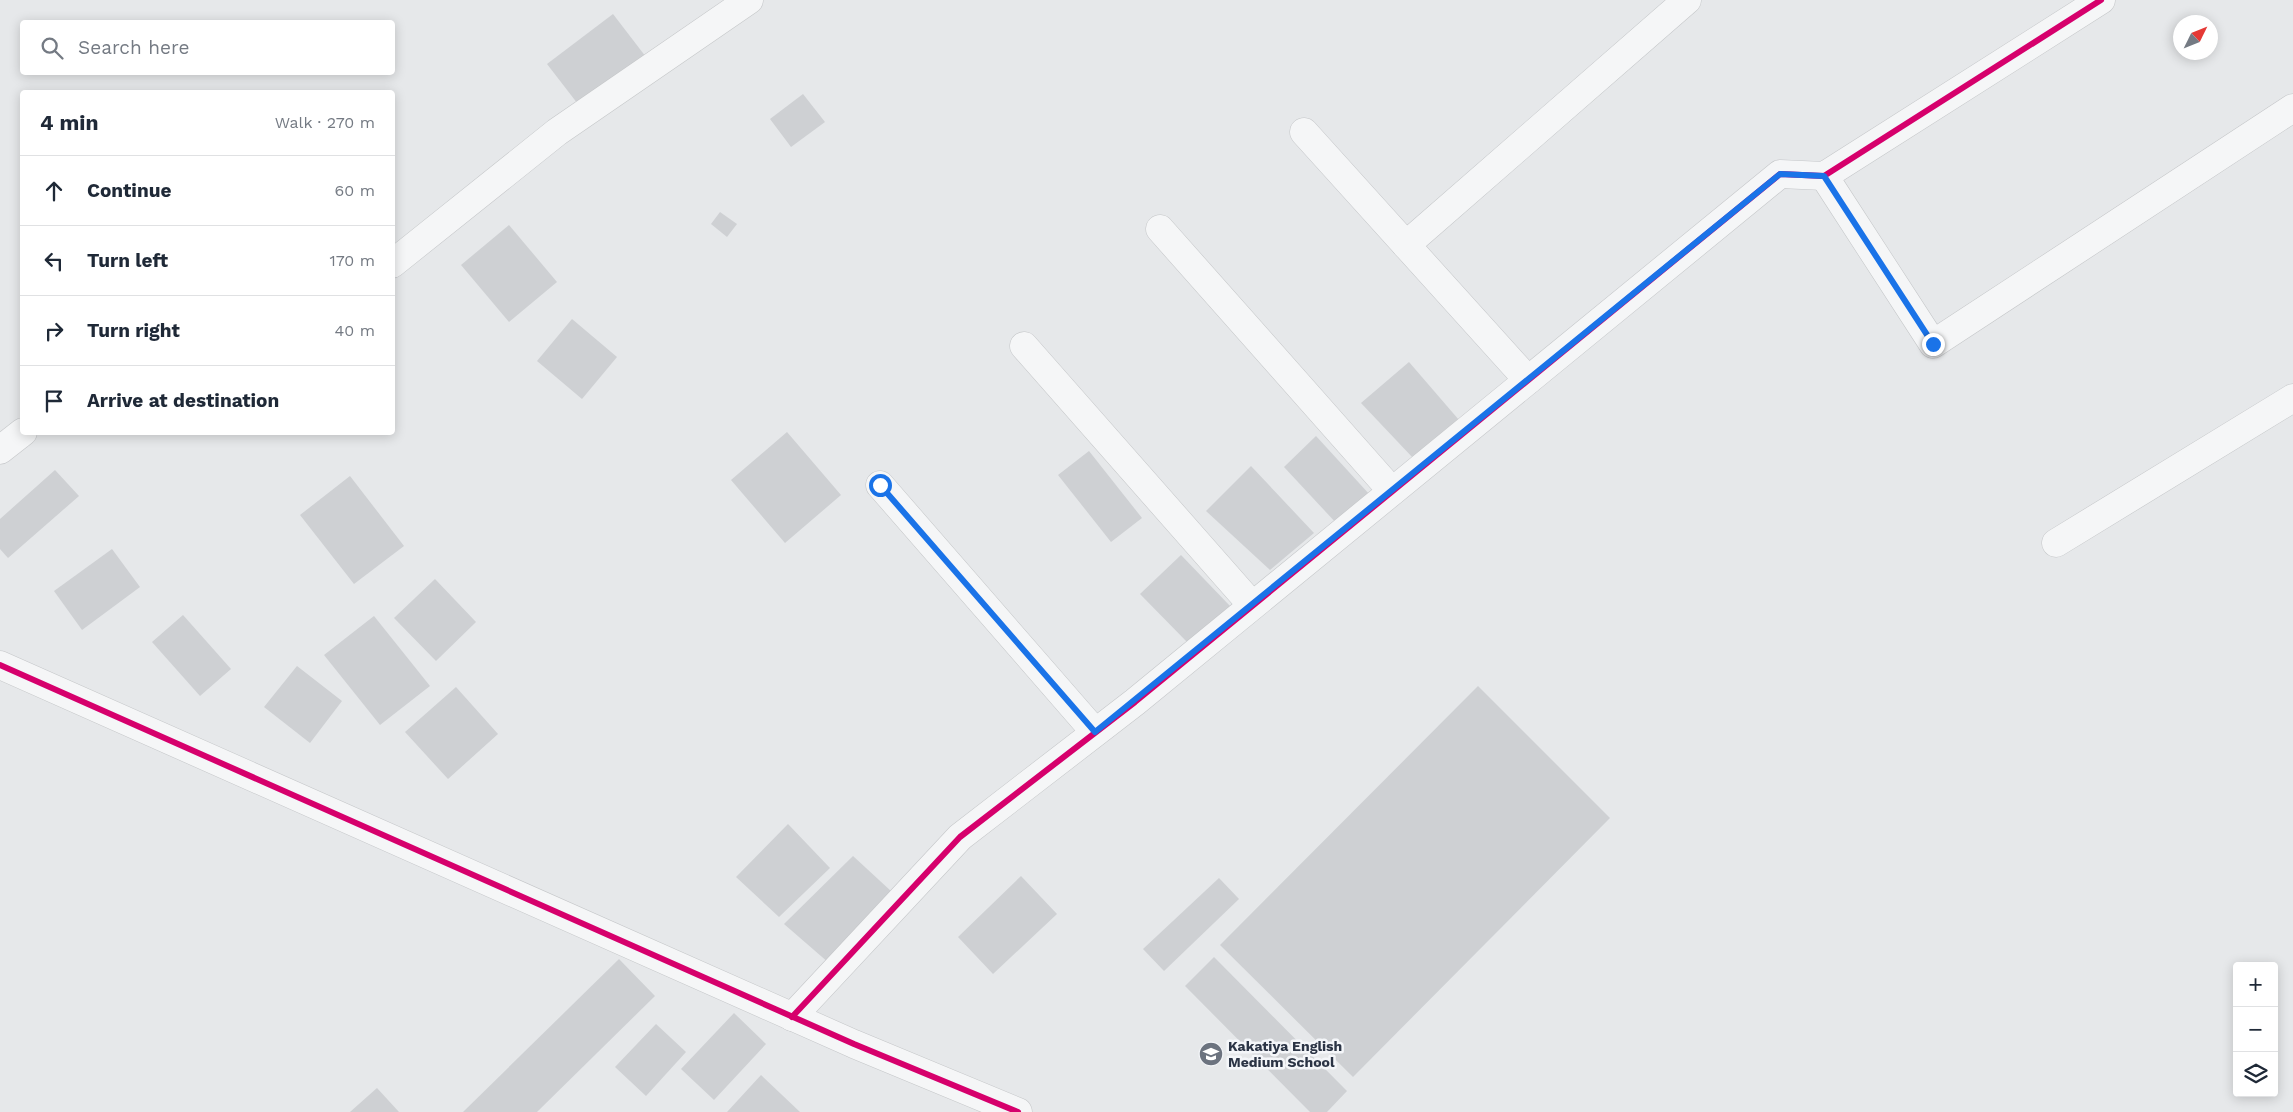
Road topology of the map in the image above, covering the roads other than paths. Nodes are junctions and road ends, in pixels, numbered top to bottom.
1 (749, 0) edge
2 (1686, 0) edge
3 (2101, 0) edge
4 (2293, 108) edge
5 (1304, 132) dead end
6 (1824, 176) junction
7 (1160, 229) dead end
8 (1406, 245) junction
9 (395, 262) edge
10 (1024, 346) dead end
11 (1528, 380) junction
12 (2293, 398) edge
13 (20, 434) edge
14 (0, 450) edge
15 (880, 485) dead end
16 (1392, 491) junction
17 (2056, 543) dead end
18 (1252, 605) junction
19 (0, 665) edge
20 (1095, 732) junction
21 (792, 1017) junction
22 (1018, 1112) edge

1 - 9 street
2 - 8 street
3 - 6 street
4 - 6 street
5 - 8 street
6 - 11 street
7 - 16 street
8 - 11 street
10 - 18 street
11 - 16 street
12 - 17 street
13 - 14 street
15 - 20 street
16 - 18 street
18 - 20 street
19 - 21 street
20 - 21 street
21 - 22 street

